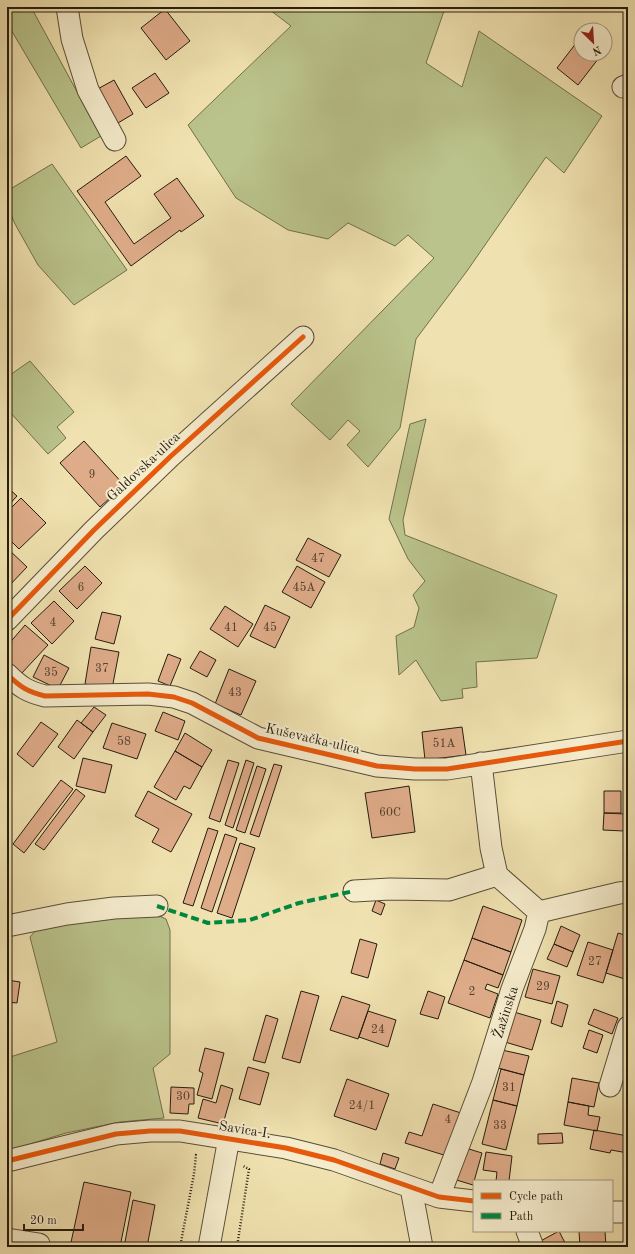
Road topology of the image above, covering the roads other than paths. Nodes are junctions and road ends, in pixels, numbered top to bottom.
1 (67, 7) edge
2 (115, 140) dead end
3 (303, 337) dead end
4 (7, 620) edge
5 (7, 674) edge
6 (628, 741) edge
7 (481, 763) junction
8 (498, 875) junction
9 (354, 890) dead end
10 (628, 892) edge
11 (157, 906) dead end
12 (539, 912) junction
13 (7, 926) edge
14 (628, 1026) edge
15 (610, 1086) dead end
16 (230, 1138) junction
17 (7, 1161) edge
18 (411, 1188) junction
19 (439, 1197) junction
20 (473, 1201) edge
21 (613, 1212) edge
22 (628, 1212) edge
23 (527, 1232) edge
24 (7, 1240) edge
25 (38, 1247) edge
26 (209, 1247) edge
27 (422, 1247) edge
28 (533, 1247) edge

1 - 2 street
3 - 4 street, Galdovska ulica
5 - 7 street, Kuševačka ulica
6 - 7 street, Kuševačka ulica
7 - 8 street
8 - 9 street
8 - 12 street
10 - 12 street
11 - 13 street
12 - 19 street, Žažinska
14 - 15 street
16 - 17 street, Savica I.
16 - 18 street, Savica I.
16 - 26 street
18 - 19 street, Savica I.
18 - 27 street
19 - 20 street, Savica I.
21 - 22 street
23 - 28 street
24 - 25 street

